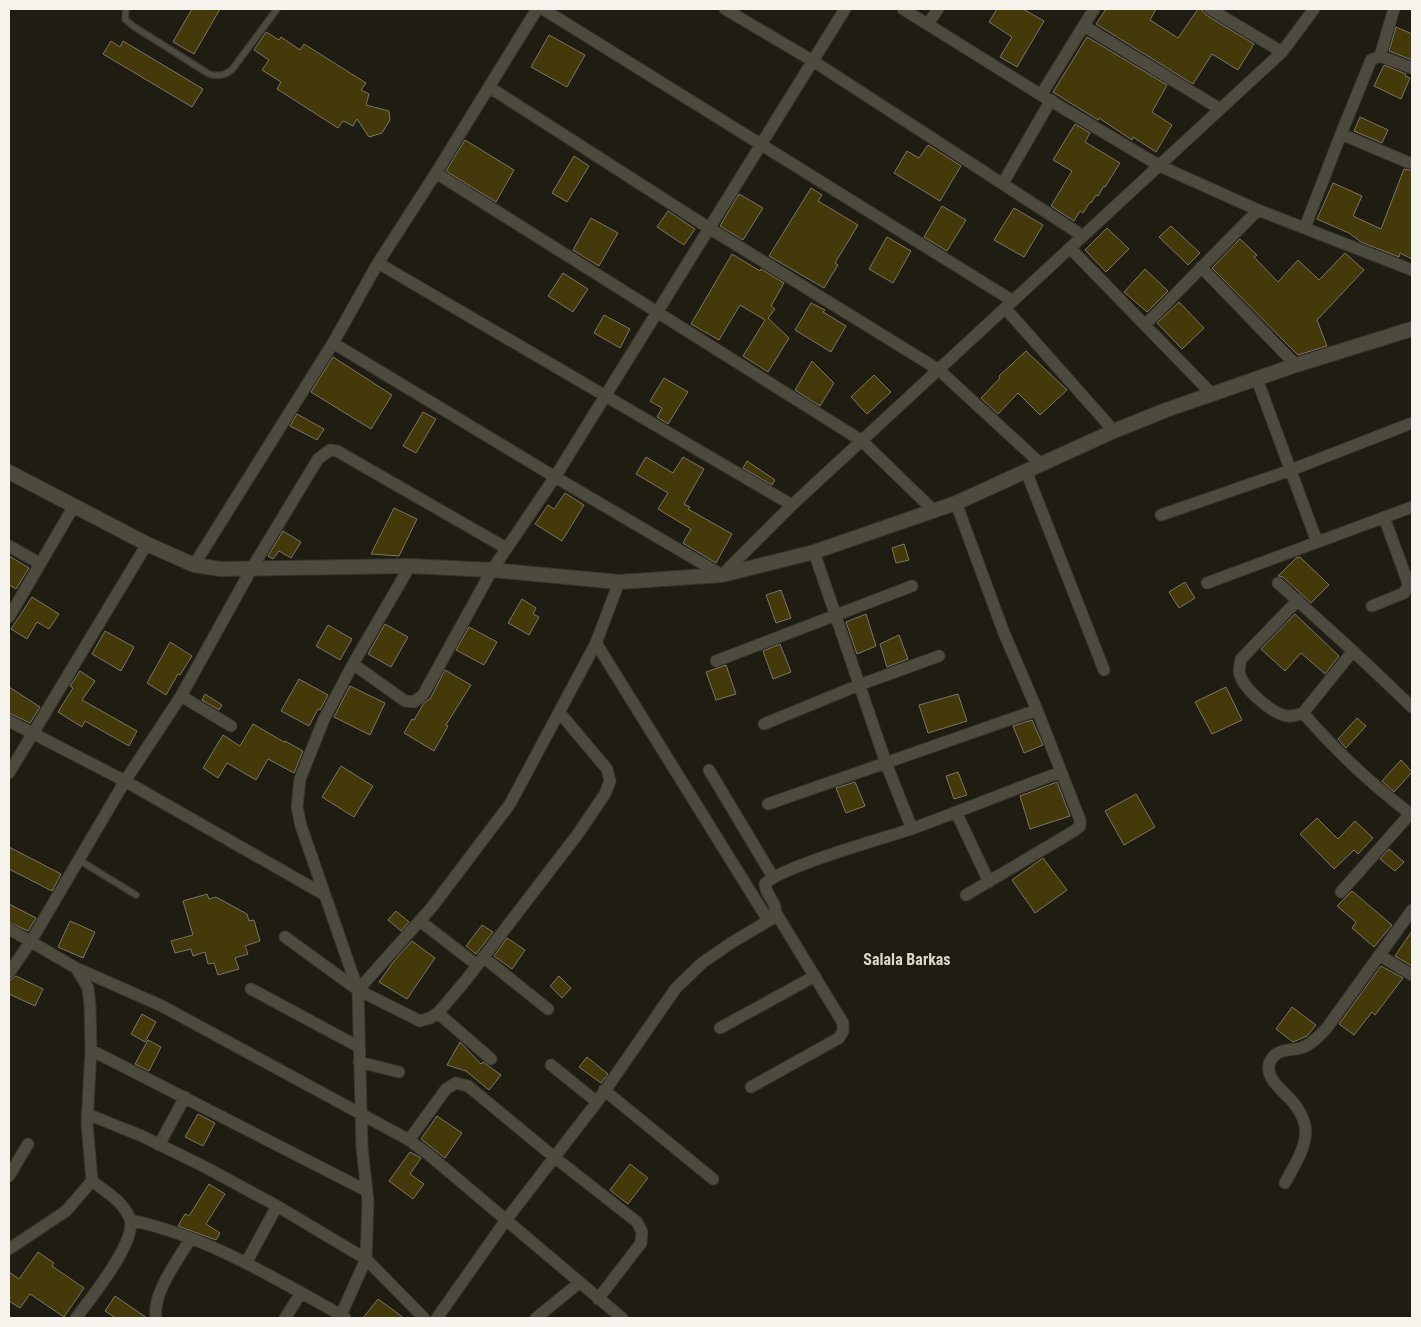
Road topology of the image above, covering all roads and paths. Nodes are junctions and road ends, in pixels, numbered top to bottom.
1 (126, 9) edge
2 (277, 9) edge
3 (537, 9) edge
4 (543, 9) edge
5 (725, 9) edge
6 (845, 9) edge
7 (903, 9) edge
8 (938, 9) edge
9 (1094, 9) edge
10 (1210, 9) edge
11 (1314, 9) edge
12 (1394, 9) edge
13 (928, 24) junction
14 (1084, 26) junction
15 (1282, 52) junction
16 (1380, 56) junction
17 (812, 61) junction
18 (1412, 68) edge
19 (489, 87) junction
20 (1041, 95) junction
21 (1051, 100) junction
22 (1220, 109) junction
23 (1341, 134) junction
24 (761, 144) junction
25 (1412, 164) edge
26 (1160, 166) junction
27 (436, 173) junction
28 (1003, 183) junction
29 (1258, 210) junction
30 (709, 228) junction
31 (1305, 228) junction
32 (1083, 236) junction
33 (1070, 248) junction
34 (378, 263) junction
35 (1201, 267) junction
36 (1412, 270) edge
37 (1009, 305) junction
38 (658, 311) junction
39 (1145, 325) junction
40 (1412, 329) edge
41 (333, 343) junction
42 (1296, 365) junction
43 (939, 370) junction
44 (1257, 379) junction
45 (1212, 394) junction
46 (605, 395) junction
47 (1412, 422) edge
48 (1114, 431) junction
49 (862, 441) junction
50 (1041, 464) junction
51 (1291, 470) junction
52 (1026, 471) junction
53 (9, 472) edge
54 (555, 477) junction
55 (956, 503) junction
56 (792, 505) junction
57 (74, 506) junction
58 (1412, 507) edge
59 (934, 511) junction
60 (1161, 515) dead end
61 (1384, 518) junction
62 (1317, 542) junction
63 (147, 544) junction
64 (9, 546) edge
65 (506, 548) junction
66 (814, 552) junction
67 (39, 563) junction
68 (194, 565) junction
69 (410, 566) junction
70 (252, 568) junction
71 (492, 570) junction
72 (722, 575) junction
73 (619, 582) junction
74 (1207, 583) dead end
75 (1278, 583) dead end
76 (912, 586) dead end
77 (1298, 600) junction
78 (1372, 606) dead end
79 (834, 616) junction
80 (9, 617) edge
81 (596, 643) junction
82 (1353, 651) junction
83 (939, 656) dead end
84 (716, 661) dead end
85 (353, 664) junction
86 (1104, 670) dead end
87 (859, 685) junction
88 (181, 696) junction
89 (1412, 707) edge
90 (1037, 710) junction
91 (559, 712) junction
92 (1303, 713) junction
93 (9, 721) edge
94 (764, 724) dead end
95 (231, 726) dead end
96 (31, 733) junction
97 (886, 763) junction
98 (709, 770) dead end
99 (1061, 772) junction
100 (9, 773) edge
101 (125, 781) junction
102 (768, 804) dead end
103 (956, 812) junction
104 (1411, 815) edge
105 (912, 829) junction
106 (79, 860) junction
107 (773, 877) junction
108 (989, 882) junction
109 (1341, 892) dead end
110 (136, 895) dead end
111 (325, 895) junction
112 (966, 895) dead end
113 (1412, 910) edge
114 (772, 916) junction
115 (420, 921) junction
116 (9, 929) edge
117 (285, 937) dead end
118 (31, 941) junction
119 (1379, 955) junction
120 (480, 961) junction
121 (76, 968) junction
122 (9, 973) edge
123 (1412, 975) edge
124 (815, 976) junction
125 (251, 989) dead end
126 (358, 990) junction
127 (548, 1009) dead end
128 (438, 1013) junction
129 (720, 1028) dead end
130 (359, 1048) junction
131 (91, 1050) junction
132 (491, 1059) dead end
133 (359, 1062) junction
134 (551, 1065) dead end
135 (398, 1072) dead end
136 (751, 1087) dead end
137 (604, 1090) junction
138 (185, 1097) junction
139 (597, 1102) junction
140 (87, 1114) junction
141 (360, 1115) junction
142 (409, 1140) junction
143 (28, 1144) dead end
144 (159, 1145) junction
145 (554, 1158) junction
146 (9, 1176) edge
147 (713, 1179) dead end
148 (92, 1181) junction
149 (1285, 1183) dead end
150 (366, 1191) junction
151 (278, 1206) junction
152 (130, 1220) junction
153 (506, 1220) junction
154 (191, 1238) junction
155 (9, 1249) edge
156 (366, 1259) junction
157 (246, 1263) junction
158 (580, 1283) junction
159 (301, 1293) junction
160 (598, 1299) junction
161 (343, 1317) edge
162 (76, 1318) edge
163 (156, 1318) edge
164 (285, 1318) edge
165 (424, 1318) edge
166 (437, 1318) edge
167 (536, 1318) edge
168 (622, 1318) edge

1 - 2 lane
3 - 19 street
4 - 24 street
5 - 17 street
6 - 17 street
7 - 13 street
8 - 13 street
9 - 14 street
10 - 15 street
11 - 15 street
12 - 16 street
13 - 20 street
14 - 20 street
14 - 22 street
15 - 22 street
16 - 18 street
16 - 23 street
17 - 24 street
17 - 28 street
19 - 27 street
19 - 30 street
20 - 21 street
21 - 26 street
21 - 28 street
22 - 26 street
23 - 25 street
23 - 31 street
24 - 30 street
24 - 37 street
26 - 29 street
26 - 32 street
27 - 34 street
27 - 38 street
28 - 32 street
29 - 31 street
29 - 35 street
30 - 38 street
30 - 43 street
31 - 36 street
32 - 33 street
33 - 37 street
33 - 39 street
34 - 41 street
34 - 46 street
35 - 39 street
35 - 42 street
37 - 43 street
37 - 48 street
38 - 46 street
38 - 49 street
39 - 45 street
40 - 42 street
41 - 54 street
41 - 68 street
42 - 44 street
43 - 49 street
43 - 50 street
44 - 45 street
44 - 51 street
45 - 48 street
46 - 54 street
46 - 56 street
47 - 51 street
48 - 50 street
49 - 56 street
49 - 59 street
50 - 52 street
51 - 60 street
51 - 62 street
52 - 55 street
52 - 86 street
53 - 57 street
54 - 65 street
54 - 72 street
55 - 59 street
55 - 90 street
56 - 72 street
57 - 63 street
57 - 67 street
58 - 61 street
59 - 66 street
61 - 62 street
61 - 78 street
62 - 74 street
63 - 68 street
63 - 96 street
64 - 67 street
65 - 70 street
65 - 71 street
66 - 72 street
66 - 79 street
67 - 80 street
68 - 70 street
69 - 70 street
69 - 71 street
69 - 85 street
70 - 88 street
71 - 73 street
71 - 85 street
72 - 73 street
73 - 81 street
75 - 77 street
76 - 79 street
77 - 82 street
77 - 92 street
79 - 84 street
79 - 87 street
81 - 91 street
81 - 114 street
82 - 89 street
82 - 92 street
83 - 87 street
85 - 111 street
87 - 94 street
87 - 97 street
88 - 95 street
88 - 101 street
90 - 97 street
90 - 99 street
91 - 115 street
91 - 120 street
92 - 104 street
93 - 96 street
96 - 100 street
96 - 101 street
97 - 102 street
97 - 105 street
98 - 107 street
99 - 103 street
99 - 108 street
101 - 106 street
101 - 111 street
103 - 105 street
103 - 108 street
104 - 109 street
105 - 107 street
106 - 110 lane
106 - 118 street
107 - 114 street
108 - 112 street
111 - 126 street
113 - 119 street
114 - 124 street
114 - 137 street
115 - 120 street
115 - 126 street
116 - 118 street
117 - 126 street
118 - 121 street
118 - 122 street
119 - 123 street
119 - 149 street
120 - 127 street
120 - 128 street
121 - 131 street
121 - 141 street
124 - 129 street
124 - 136 street
125 - 130 street
126 - 128 street
126 - 130 street
128 - 132 street
130 - 133 street
131 - 138 street
131 - 140 street
133 - 135 street
133 - 141 street
134 - 139 street
137 - 139 street
137 - 147 street
138 - 144 street
138 - 150 street
139 - 145 street
140 - 144 street
140 - 148 street
141 - 142 street
141 - 150 street
142 - 145 street
142 - 153 street
143 - 146 street
144 - 151 street
145 - 153 street
145 - 160 street
148 - 152 street
148 - 155 street
150 - 156 street
151 - 156 street
151 - 157 street
152 - 154 street
152 - 162 street
153 - 158 street
153 - 166 street
154 - 157 street
154 - 163 street
156 - 161 street
156 - 165 street
157 - 159 street
158 - 160 street
158 - 167 street
159 - 161 street
159 - 164 street
160 - 168 street

